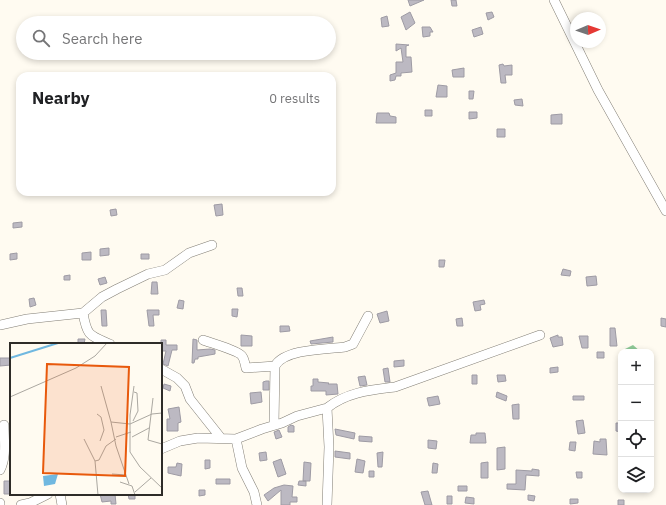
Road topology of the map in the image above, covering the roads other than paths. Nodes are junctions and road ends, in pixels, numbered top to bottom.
1 (554, 0) edge
2 (666, 211) edge
3 (212, 245) dead end
4 (83, 313) junction
5 (368, 316) dead end
6 (0, 325) edge
7 (540, 335) dead end
8 (203, 340) dead end
9 (107, 343) edge
10 (275, 366) junction
11 (162, 370) edge
12 (327, 408) junction
13 (4, 424) dead end
14 (274, 424) junction
15 (221, 438) junction
16 (236, 439) junction
17 (162, 449) edge
18 (0, 470) edge
19 (46, 495) edge
20 (60, 495) edge
21 (20, 505) edge
22 (62, 505) edge
23 (257, 505) edge
24 (327, 505) edge

1 - 2 street
3 - 4 street
4 - 6 street
4 - 9 street
5 - 10 street
7 - 12 street
8 - 10 street
10 - 14 street
11 - 15 street
12 - 14 street
12 - 24 street
13 - 18 street
14 - 16 street
15 - 16 street
15 - 17 street
16 - 23 street
19 - 21 street
20 - 22 street

